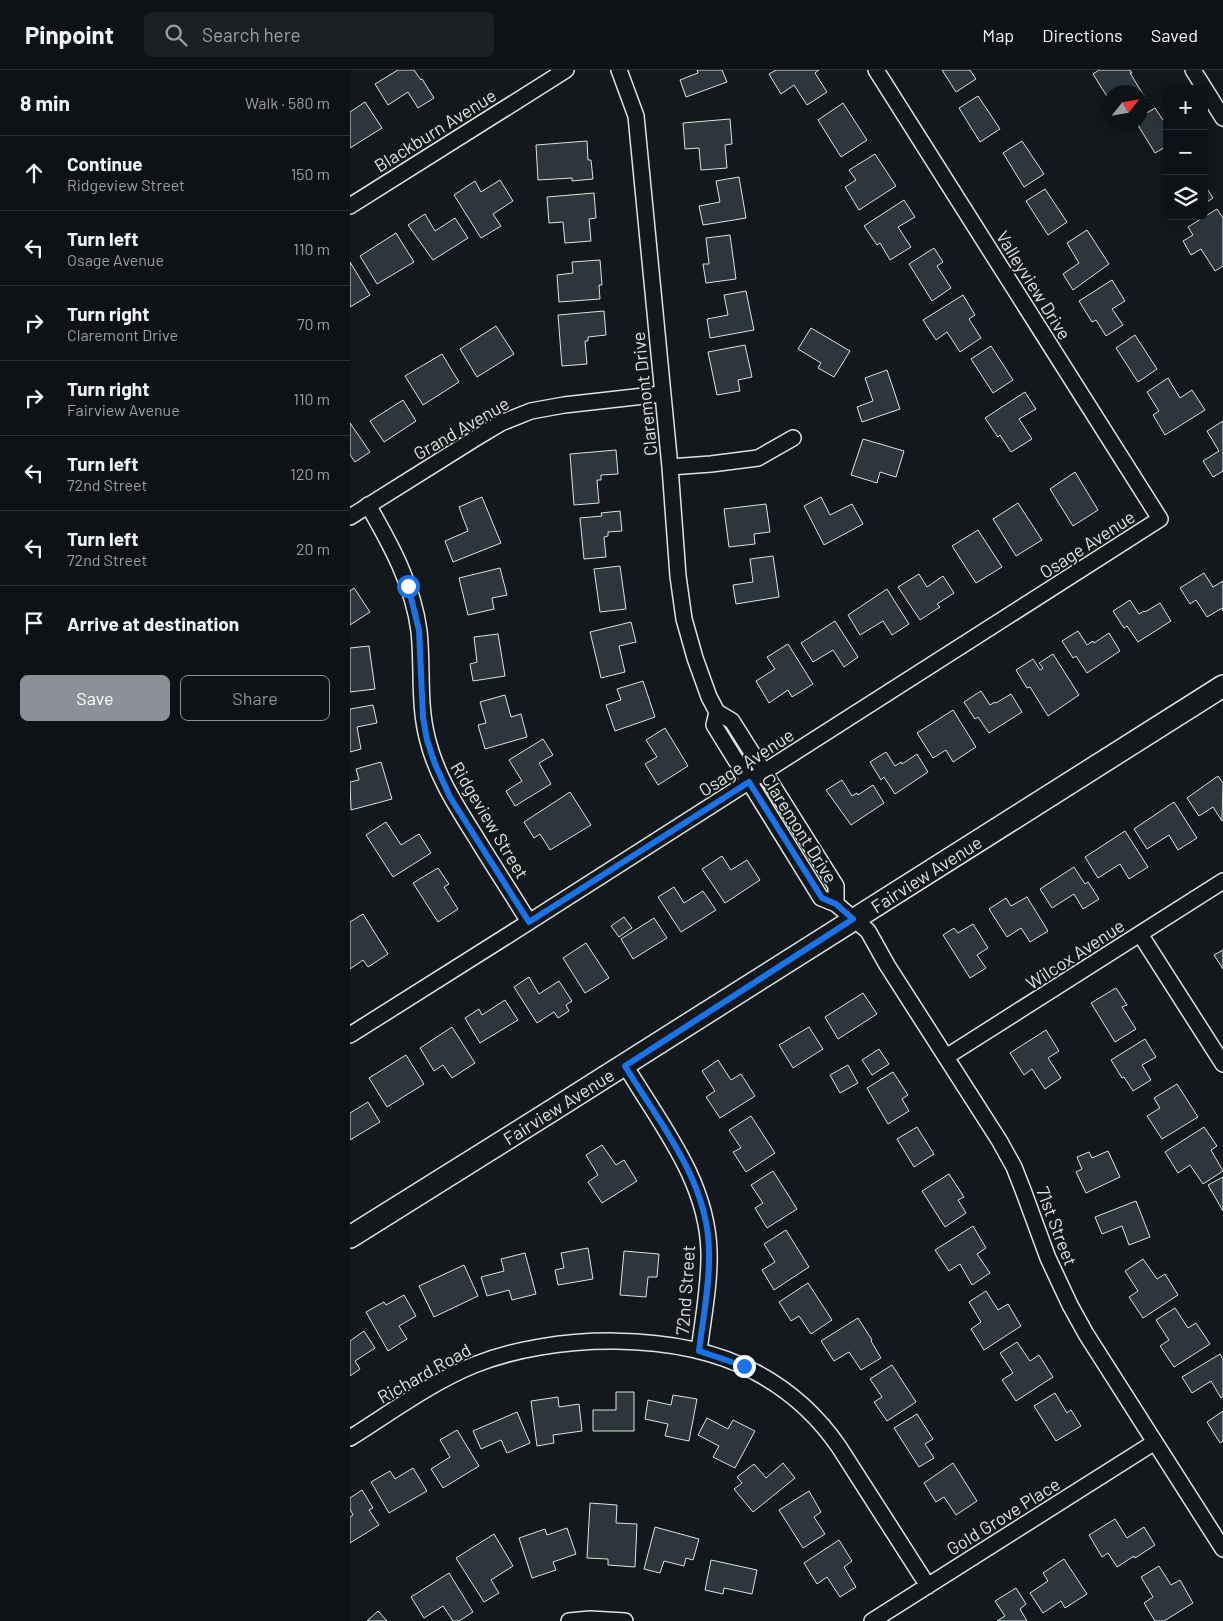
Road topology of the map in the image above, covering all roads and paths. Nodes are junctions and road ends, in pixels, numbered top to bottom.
1 (566, 70) edge
2 (619, 70) edge
3 (876, 70) edge
4 (1193, 70) edge
5 (1223, 118) edge
6 (350, 206) edge
7 (662, 394) junction
8 (793, 438) dead end
9 (670, 467) junction
10 (368, 505) junction
11 (350, 517) edge
12 (1160, 519) joint
13 (1223, 686) edge
14 (717, 712) junction
15 (764, 773) junction
16 (749, 782) junction
17 (1223, 881) edge
18 (836, 904) junction
19 (853, 919) junction
20 (529, 922) junction
21 (1140, 934) junction
22 (350, 1035) edge
23 (946, 1058) junction
24 (1223, 1064) edge
25 (625, 1066) junction
26 (350, 1237) edge
27 (699, 1351) junction
28 (350, 1438) edge
29 (1155, 1442) junction
30 (1223, 1549) edge
31 (928, 1586) junction
32 (569, 1621) edge
33 (624, 1621) edge
34 (872, 1621) edge

1 - 6 street, Blackburn Avenue
2 - 7 street, Claremont Drive
3 - 12 street, Valleyview Drive
4 - 5 street
7 - 9 street, Claremont Drive
7 - 10 street, Grand Avenue
8 - 9 street
9 - 14 street, Claremont Drive
10 - 11 street, Grand Avenue
10 - 20 street, Ridgeview Street
12 - 15 street, Osage Avenue
13 - 19 street, Fairview Avenue
14 - 15 street, Claremont Drive
14 - 16 street, Claremont Drive
15 - 16 street, Osage Avenue
15 - 18 street, Claremont Drive
16 - 18 street, Claremont Drive
16 - 20 street, Osage Avenue
17 - 21 street, Wilcox Avenue
18 - 19 street, Claremont Drive
19 - 23 street, 71st Street
19 - 25 street, Fairview Avenue
20 - 22 street, Osage Avenue
21 - 23 street, Wilcox Avenue
21 - 24 street
23 - 29 street, 71st Street
25 - 26 street, Fairview Avenue
25 - 27 street, 72nd Street
27 - 28 street, Richard Road
27 - 31 street, 72nd Street
29 - 30 street, 71st Street
29 - 31 street, Gold Grove Place
31 - 34 street, Gold Grove Place
32 - 33 street

